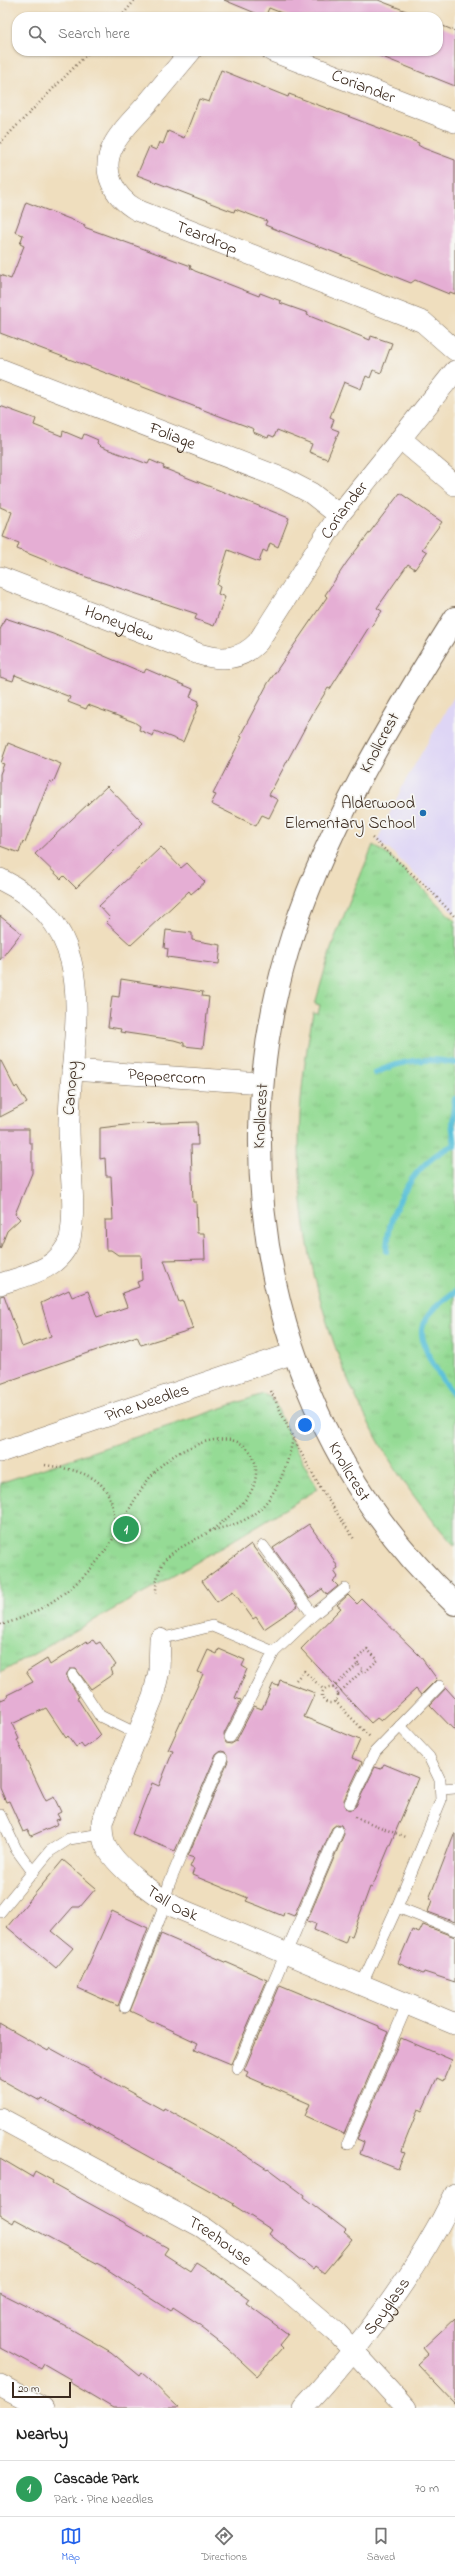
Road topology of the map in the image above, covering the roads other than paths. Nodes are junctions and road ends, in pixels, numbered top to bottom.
1 (187, 56) edge
2 (285, 56) edge
3 (455, 122) edge
4 (455, 350) edge
5 (0, 369) edge
6 (455, 371) edge
7 (401, 439) junction
8 (455, 485) edge
9 (339, 515) junction
10 (0, 577) edge
11 (455, 618) edge
12 (241, 655) joint
13 (0, 879) edge
14 (72, 1070) junction
15 (262, 1083) junction
16 (0, 1284) edge
17 (294, 1353) junction
18 (0, 1452) edge
19 (262, 1546) dead end
20 (345, 1589) dead end
21 (455, 1604) edge
22 (313, 1615) junction
23 (160, 1639) joint
24 (274, 1652) junction
25 (73, 1675) dead end
26 (440, 1686) dead end
27 (400, 1726) junction
28 (137, 1734) junction
29 (230, 1737) dead end
30 (222, 1758) dead end
31 (455, 1788) edge
32 (442, 1789) junction
33 (350, 1803) dead end
34 (0, 1816) edge
35 (338, 1831) dead end
36 (102, 1834) junction
37 (34, 1872) junction
38 (164, 1900) junction
39 (397, 1907) junction
40 (0, 1912) edge
41 (455, 1930) edge
42 (286, 1953) junction
43 (361, 1986) junction
44 (407, 2005) junction
45 (125, 2007) dead end
46 (455, 2024) edge
47 (238, 2068) dead end
48 (0, 2118) edge
49 (348, 2144) dead end
50 (455, 2194) edge
51 (354, 2350) junction
52 (0, 2385) edge
53 (44, 2408) edge
54 (303, 2408) edge
55 (406, 2408) edge

1 - 4 street, Teardrop
2 - 3 street, Coriander
5 - 9 street, Foliage
6 - 7 street, Coriander
7 - 8 street
7 - 9 street, Coriander
9 - 12 street, Coriander
10 - 12 street, Honeydew
11 - 15 street, Knollcrest
13 - 14 street, Canopy
14 - 15 street, Peppercorn
14 - 16 street, Canopy
15 - 17 street, Knollcrest
17 - 18 street, Pine Needles
17 - 21 street, Knollcrest
19 - 22 lane
20 - 22 lane
22 - 24 lane
23 - 24 lane
23 - 28 street
24 - 29 lane
25 - 28 lane
26 - 27 lane
27 - 32 lane
27 - 33 lane
28 - 36 street
30 - 38 lane
31 - 32 lane
32 - 39 lane
34 - 37 lane
35 - 42 lane
36 - 37 lane
36 - 38 street, Tall Oak
37 - 40 lane
38 - 42 street, Tall Oak
38 - 45 lane
39 - 41 lane
39 - 43 lane
42 - 43 street, Tall Oak
42 - 47 lane
43 - 44 street, Tall Oak
44 - 46 street, Tall Oak
44 - 49 lane
48 - 51 street, Treehouse
50 - 51 street, Spyglass
51 - 54 street, Spyglass
51 - 55 street, Treehouse
52 - 53 street

